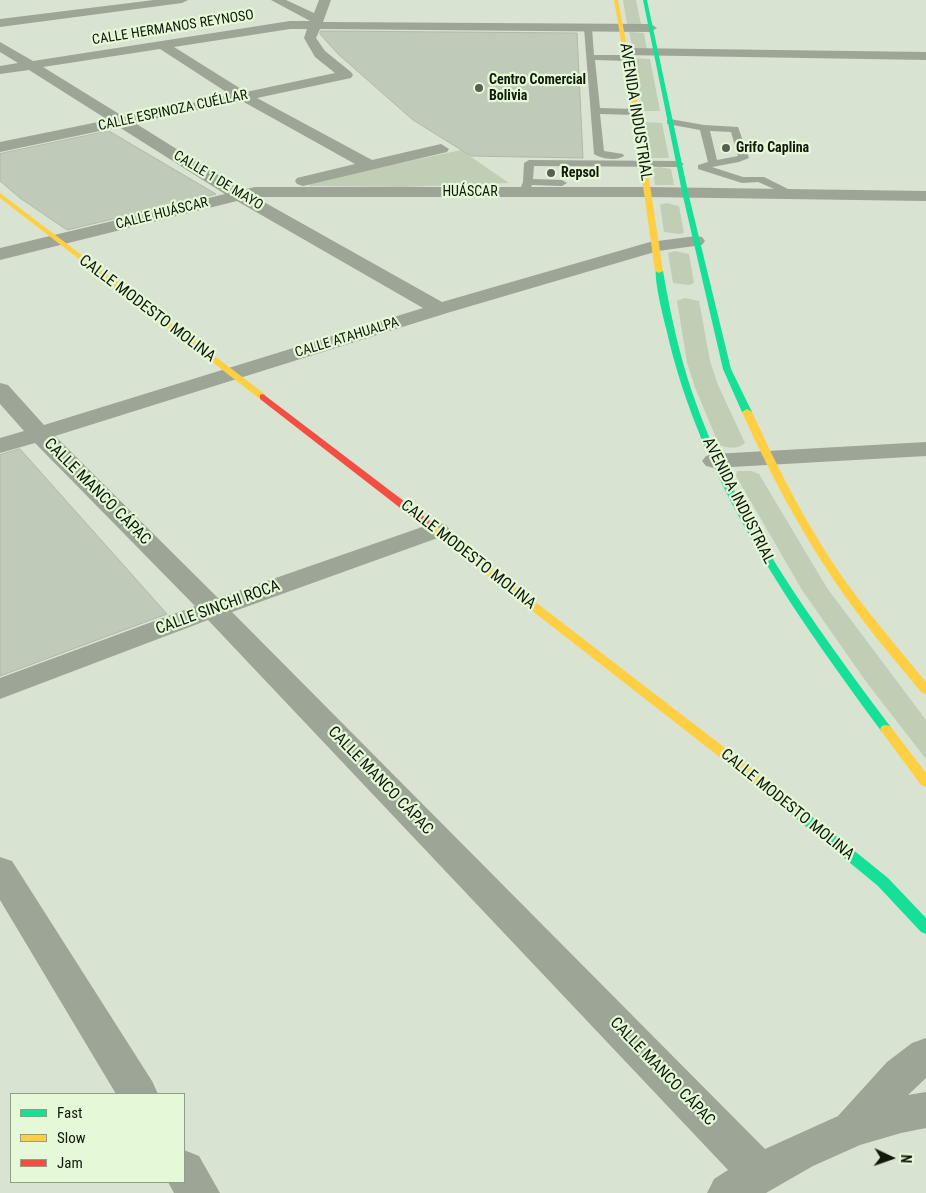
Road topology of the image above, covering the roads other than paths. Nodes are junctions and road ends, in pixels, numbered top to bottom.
1 (84, 0) edge
2 (182, 0) edge
3 (277, 0) edge
4 (325, 0) edge
5 (616, 0) edge
6 (644, 0) edge
7 (103, 10) junction
8 (316, 22) junction
9 (0, 23) edge
10 (588, 28) junction
11 (622, 28) junction
12 (650, 28) junction
13 (162, 45) junction
14 (0, 46) edge
15 (656, 53) junction
16 (628, 55) junction
17 (926, 56) edge
18 (591, 57) junction
19 (30, 65) junction
20 (0, 70) edge
21 (245, 97) junction
22 (595, 111) junction
23 (639, 115) junction
24 (667, 119) junction
25 (122, 122) junction
26 (704, 128) junction
27 (0, 147) edge
28 (441, 149) dead end
29 (642, 160) junction
30 (714, 162) junction
31 (729, 162) junction
32 (543, 163) junction
33 (562, 163) junction
34 (680, 164) junction
35 (370, 165) junction
36 (760, 179) junction
37 (543, 182) junction
38 (526, 187) junction
39 (565, 187) junction
40 (647, 192) junction
41 (685, 192) junction
42 (247, 193) junction
43 (794, 194) junction
44 (0, 195) edge
45 (926, 196) edge
46 (56, 240) junction
47 (696, 241) junction
48 (656, 246) junction
49 (0, 254) edge
50 (440, 309) junction
51 (233, 374) junction
52 (0, 390) edge
53 (39, 434) junction
54 (0, 446) edge
55 (926, 449) edge
56 (768, 459) junction
57 (714, 461) junction
58 (437, 530) junction
59 (213, 609) junction
60 (0, 689) edge
61 (926, 690) edge
62 (926, 782) edge
63 (0, 870) edge
64 (926, 928) edge
65 (926, 1055) edge
66 (137, 1093) edge
67 (926, 1110) edge
68 (854, 1128) junction
69 (185, 1172) edge
70 (744, 1183) edge
71 (198, 1193) edge

1 - 7 street
2 - 7 street
3 - 8 street
4 - 8 street
5 - 11 main road, AVENIDA INDUSTRIAL
6 - 12 main road, AVENIDA INDUSTRIAL
7 - 9 street
8 - 10 street, CALLE HERMANOS REYNOSO
8 - 13 street, CALLE HERMANOS REYNOSO
8 - 21 street, CALLE ESPINOZA CUÉLLAR
10 - 11 street, CALLE HERMANOS REYNOSO
10 - 18 lane
11 - 12 street, CALLE HERMANOS REYNOSO
11 - 16 main road, AVENIDA INDUSTRIAL
12 - 15 main road, AVENIDA INDUSTRIAL
13 - 19 street, CALLE HERMANOS REYNOSO
13 - 21 street
14 - 19 street, CALLE 1 DE MAYO
15 - 16 street
15 - 17 street
15 - 24 main road, AVENIDA INDUSTRIAL
16 - 18 lane
16 - 23 main road, AVENIDA INDUSTRIAL
18 - 22 lane
19 - 20 street, CALLE HERMANOS REYNOSO
19 - 25 street, CALLE 1 DE MAYO
21 - 25 street, CALLE ESPINOZA CUÉLLAR
21 - 35 street
22 - 23 lane
22 - 29 lane
23 - 29 main road, AVENIDA INDUSTRIAL
24 - 26 lane
24 - 34 main road, AVENIDA INDUSTRIAL
25 - 27 street, CALLE ESPINOZA CUÉLLAR
25 - 42 street, CALLE 1 DE MAYO
26 - 30 lane
26 - 31 lane
28 - 35 street, CALLE HUÁSCAR
29 - 33 lane
29 - 34 lane
29 - 40 main road, AVENIDA INDUSTRIAL
30 - 31 lane
30 - 36 lane
31 - 36 lane
32 - 33 lane
32 - 37 lane
32 - 38 lane
33 - 39 lane
34 - 41 main road, AVENIDA INDUSTRIAL
35 - 42 street, CALLE HUÁSCAR
36 - 43 lane
37 - 38 lane
37 - 39 lane
38 - 39 street, HUÁSCAR
38 - 42 street, HUÁSCAR
39 - 40 street, HUÁSCAR
40 - 41 street, HUÁSCAR
40 - 48 main road, AVENIDA INDUSTRIAL
41 - 43 street, HUÁSCAR
41 - 47 main road, AVENIDA INDUSTRIAL
42 - 46 street, CALLE HUÁSCAR
42 - 50 street, CALLE 1 DE MAYO
43 - 45 street, HUÁSCAR
44 - 46 main road, CALLE MODESTO MOLINA
46 - 49 street, CALLE HUÁSCAR
46 - 51 main road, CALLE MODESTO MOLINA
47 - 48 street, CALLE ATAHUALPA
47 - 56 main road, AVENIDA INDUSTRIAL
48 - 50 street, CALLE ATAHUALPA
48 - 57 main road, AVENIDA INDUSTRIAL
50 - 51 street, CALLE ATAHUALPA
51 - 53 street, CALLE ATAHUALPA
51 - 58 main road, CALLE MODESTO MOLINA
52 - 53 street, CALLE MANCO CÁPAC
53 - 54 street, CALLE ATAHUALPA
53 - 59 street, CALLE MANCO CÁPAC
55 - 56 street
56 - 57 street
56 - 61 main road, AVENIDA INDUSTRIAL
57 - 62 main road, AVENIDA INDUSTRIAL
58 - 59 street, CALLE SINCHI ROCA
58 - 64 main road, CALLE MODESTO MOLINA
59 - 60 street, CALLE SINCHI ROCA
59 - 70 street, CALLE MANCO CÁPAC
63 - 66 street
65 - 68 street
67 - 68 street
68 - 70 street
69 - 71 street

